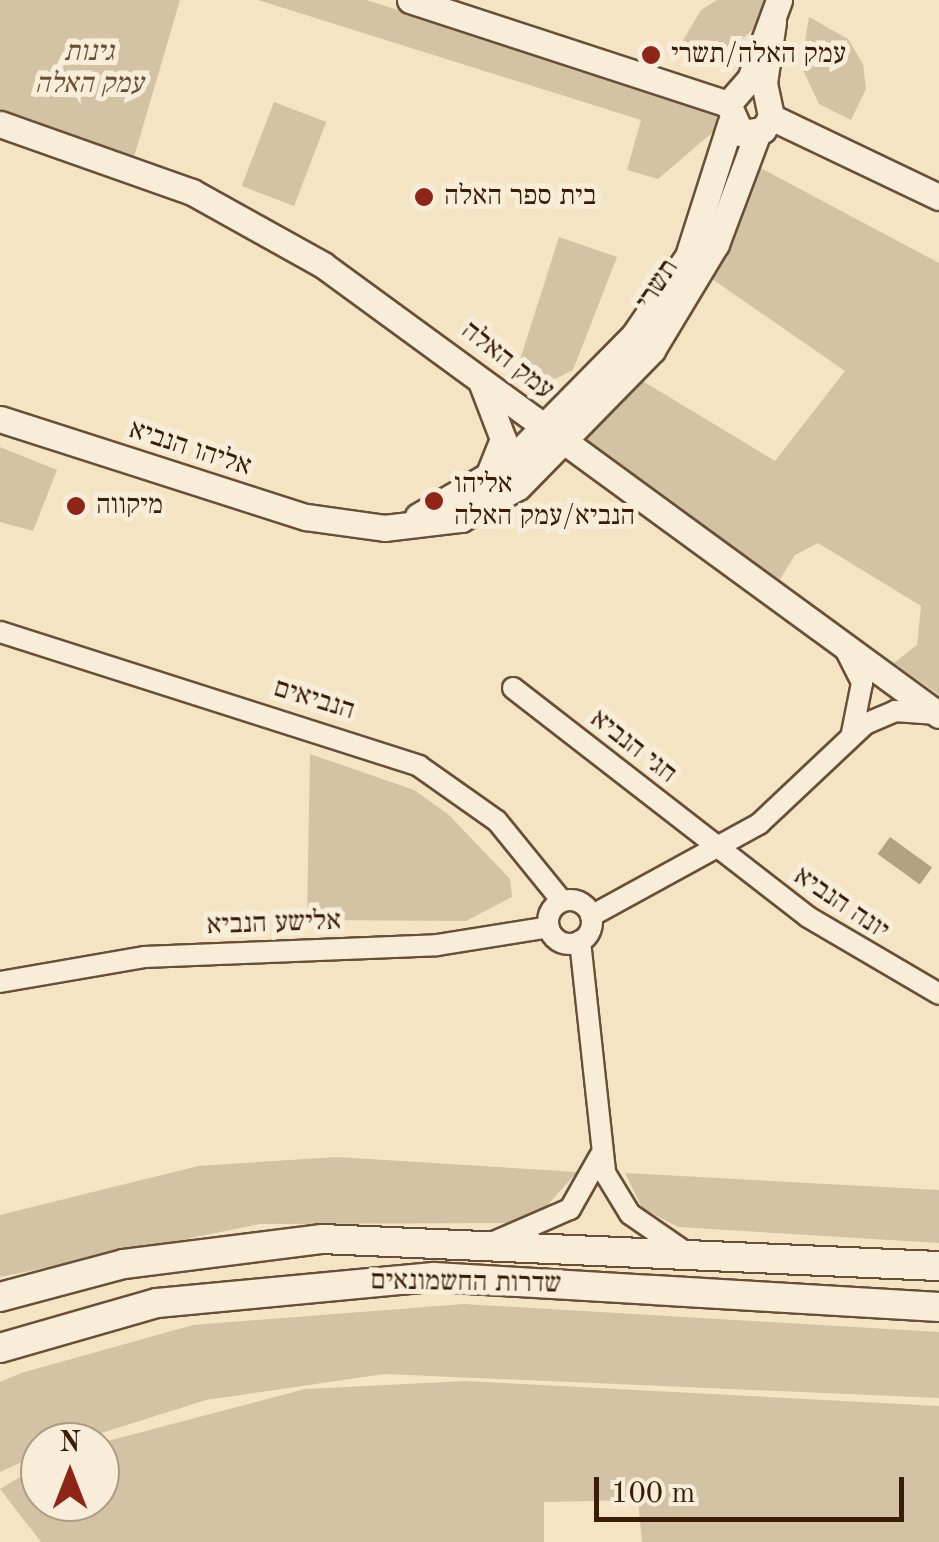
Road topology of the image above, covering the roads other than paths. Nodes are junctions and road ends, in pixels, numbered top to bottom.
1 (410, 0) edge
2 (776, 11) edge
3 (732, 107) junction
4 (766, 117) junction
5 (0, 124) edge
6 (939, 198) edge
7 (472, 372) junction
8 (0, 419) edge
9 (556, 436) junction
10 (589, 461) junction
11 (538, 469) junction
12 (484, 482) junction
13 (364, 526) junction
14 (0, 632) edge
15 (845, 648) junction
16 (513, 688) dead end
17 (939, 715) edge
18 (851, 735) junction
19 (719, 849) junction
20 (562, 901) junction
21 (591, 916) junction
22 (549, 928) junction
23 (580, 941) junction
24 (0, 982) edge
25 (939, 994) edge
26 (602, 1149) junction
27 (494, 1242) junction
28 (685, 1252) junction
29 (939, 1266) edge
30 (0, 1296) edge
31 (939, 1308) edge
32 (0, 1348) edge

1 - 3 street
2 - 3 street, תשרי
2 - 4 street, תשרי
3 - 4 street
3 - 4 street
3 - 9 street, תשרי
4 - 6 street
4 - 9 street, תשרי
5 - 7 street, עמק האלה
7 - 9 street, עמק האלה
7 - 12 street
8 - 13 street, אליהו הנביא
9 - 10 street, עמק האלה
9 - 11 street, אליהו הנביא
9 - 12 street, אליהו הנביא
10 - 11 street
10 - 15 street, עמק האלה
11 - 13 street, אליהו הנביא
12 - 13 street, אליהו הנביא
14 - 20 street, הנביאים
15 - 17 street, עמק האלה
15 - 18 street
16 - 19 street, חגי הנביא
17 - 18 street
18 - 19 street
19 - 21 street
19 - 25 street, יונה הנביא
20 - 21 street
20 - 22 street
21 - 23 street
22 - 23 street
22 - 24 street, אלישע הנביא
23 - 26 street
26 - 27 street
26 - 28 street
27 - 28 main road, שדרות החשמונאים
27 - 30 main road, שדרות החשמונאים
28 - 29 main road, שדרות החשמונאים
31 - 32 main road, שדרות החשמונאים

